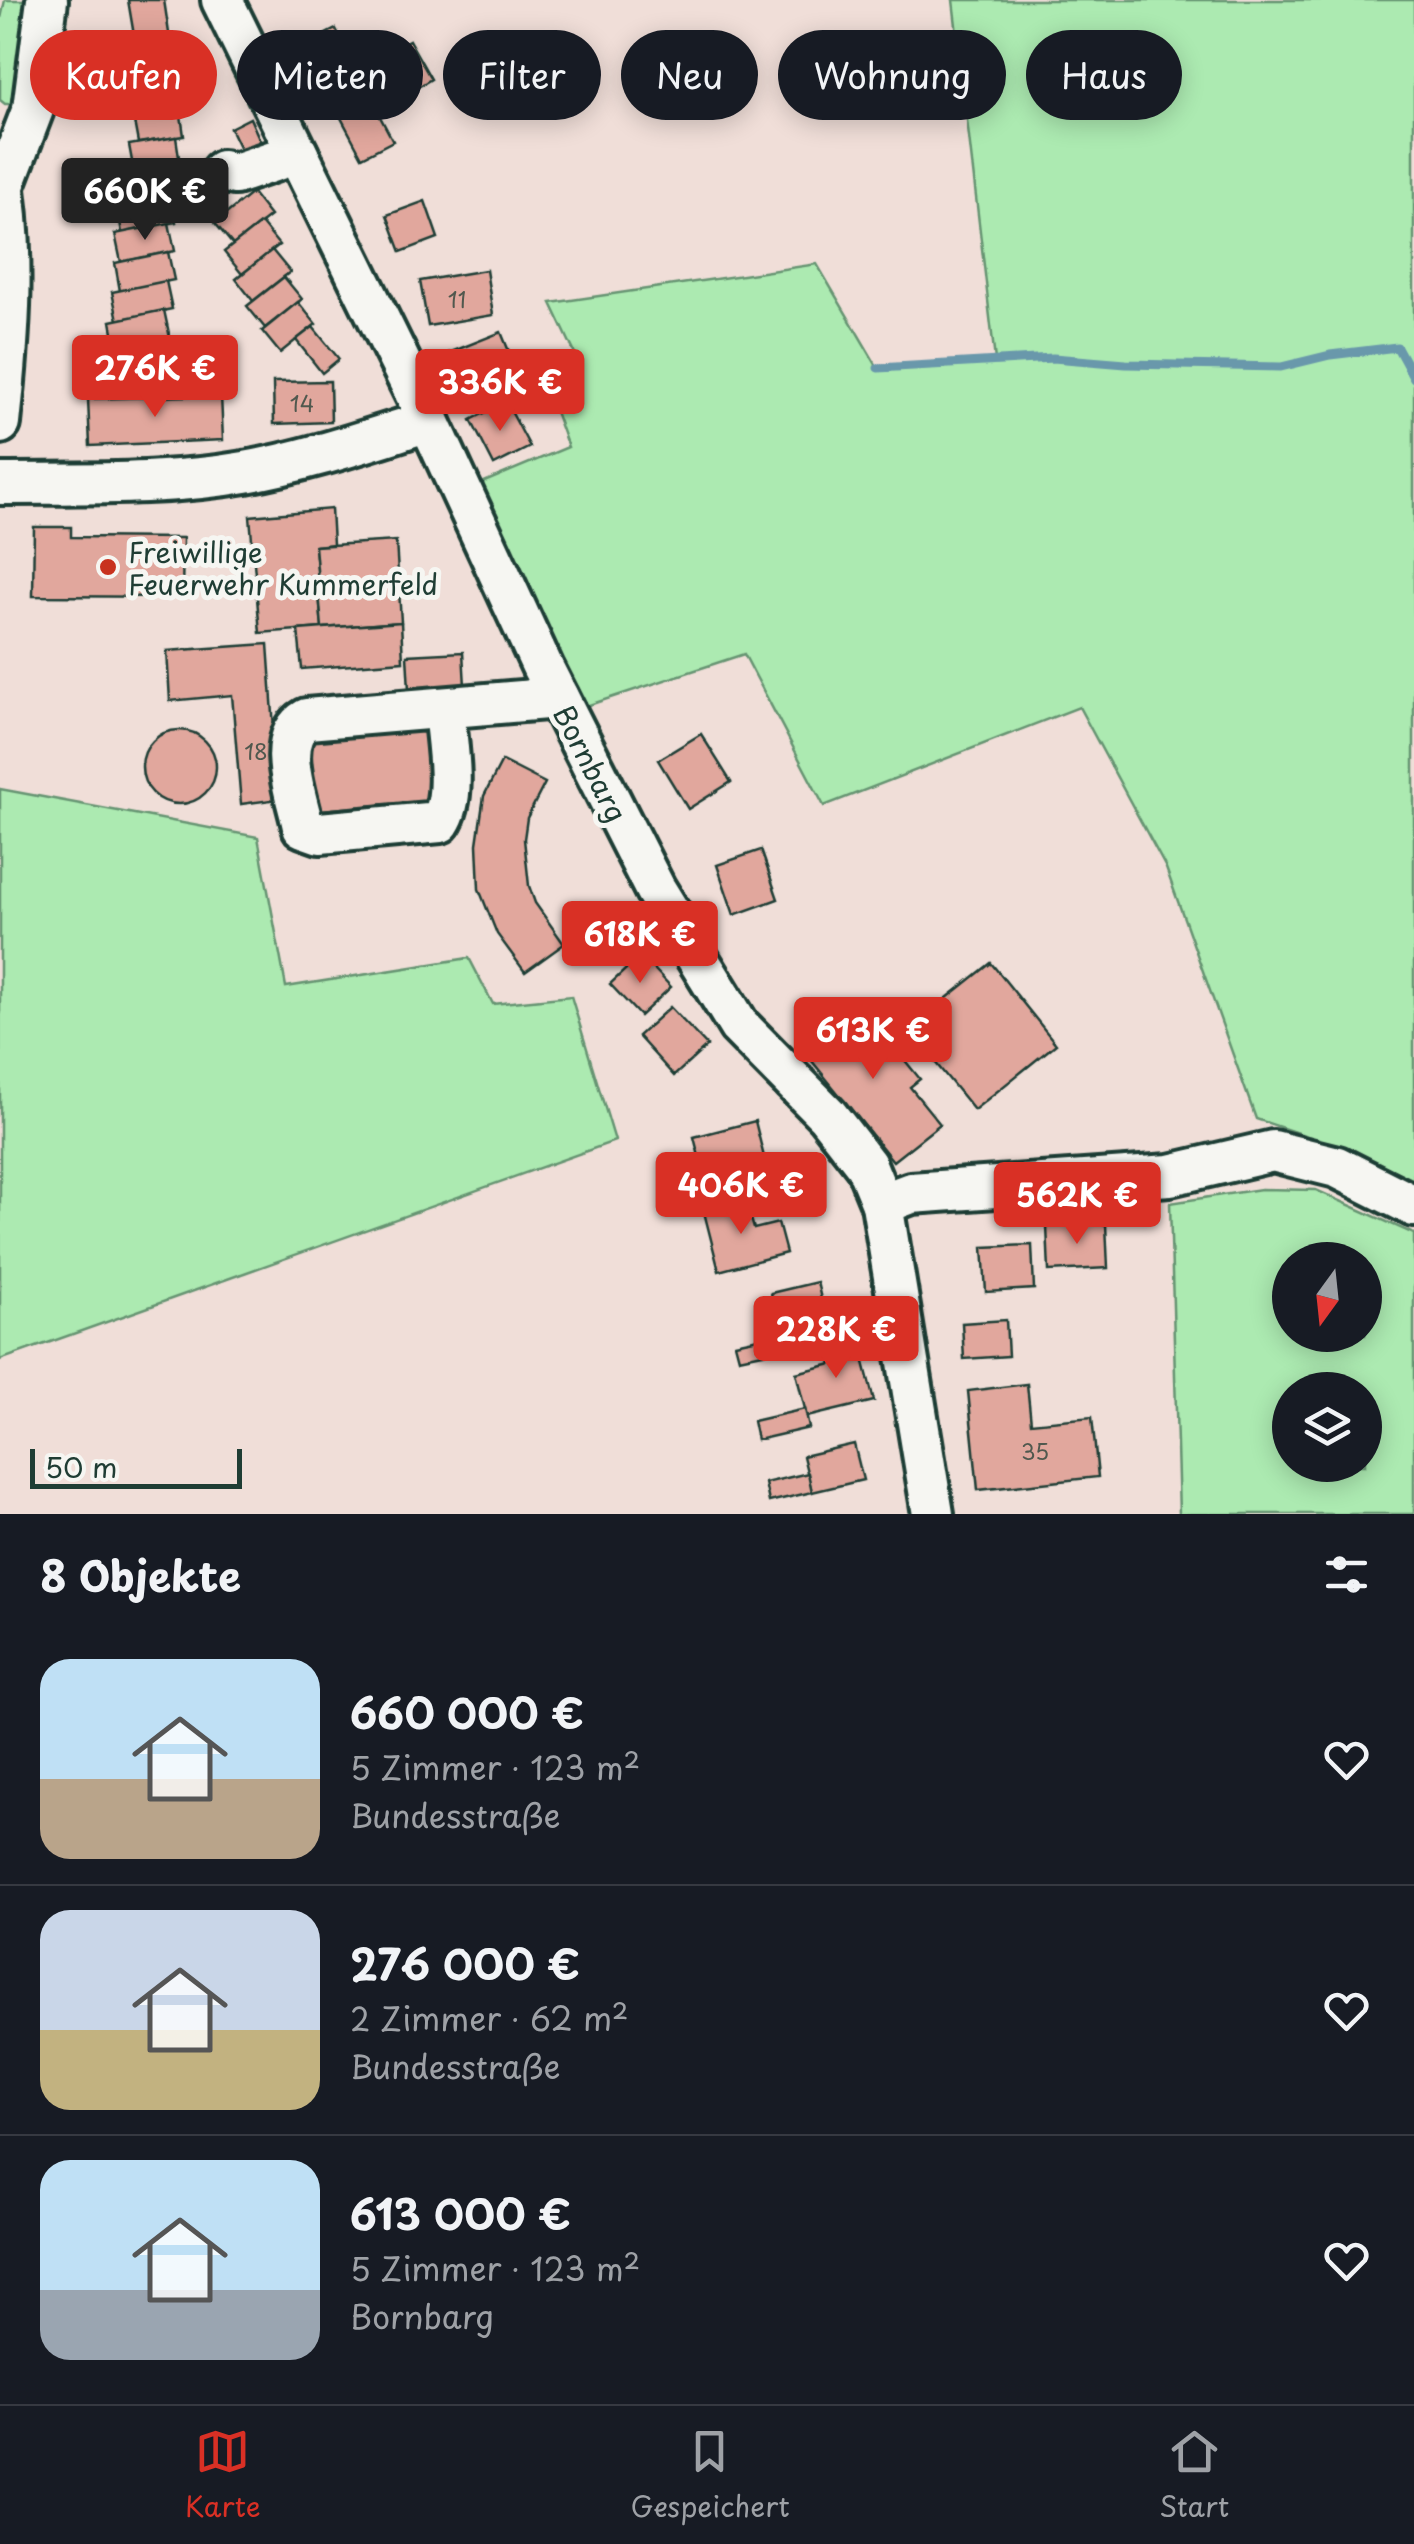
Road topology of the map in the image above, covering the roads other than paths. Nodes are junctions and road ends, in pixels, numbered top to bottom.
1 (47, 0) edge
2 (222, 0) edge
3 (297, 153) junction
4 (222, 170) dead end
5 (2, 175) edge
6 (429, 421) junction
7 (0, 423) edge
8 (0, 484) edge
9 (558, 698) junction
10 (444, 708) junction
11 (882, 1204) junction
12 (1414, 1206) edge
13 (933, 1514) edge

1 - 5 street
2 - 3 street, Bornbarg
3 - 4 street
3 - 6 street, Bornbarg
5 - 7 street
6 - 8 street
6 - 9 street, Bornbarg
9 - 10 street
9 - 11 street, Bornbarg
10 - 10 street
11 - 12 street
11 - 13 street, Bornbarg

